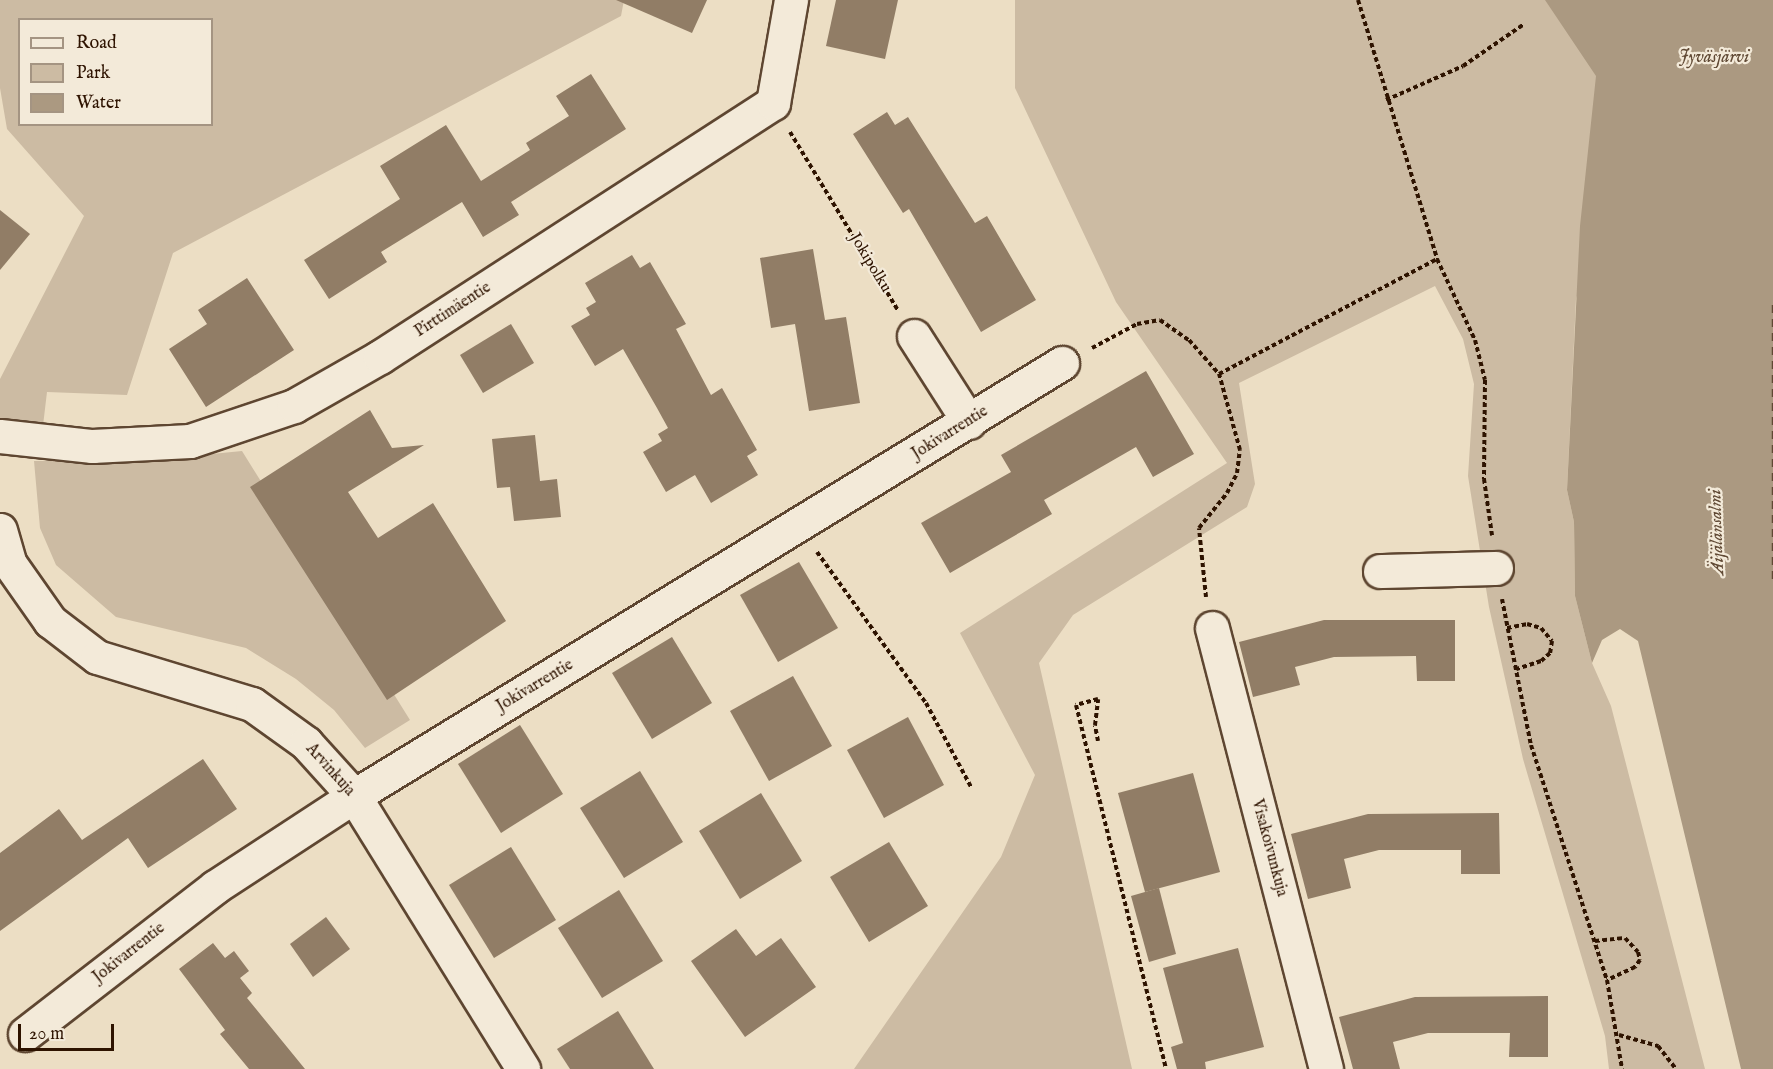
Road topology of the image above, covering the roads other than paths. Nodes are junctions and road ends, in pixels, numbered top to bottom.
1 (791, 0) edge
2 (914, 336) road end
3 (1062, 363) road end
4 (969, 422) junction
5 (0, 436) edge
6 (0, 530) edge
7 (1497, 568) dead end
8 (1380, 571) dead end
9 (1212, 628) road end
10 (354, 796) junction
11 (25, 1034) dead end
12 (523, 1069) edge
13 (1326, 1069) edge

1 - 5 street, Pirttimäentie
2 - 4 street
3 - 4 street, Jokivarrentie
4 - 10 street, Jokivarrentie
6 - 10 street, Arvinkuja
7 - 8 street
9 - 13 street, Visakoivunkuja
10 - 11 street, Jokivarrentie
10 - 12 street, Arvinkuja

